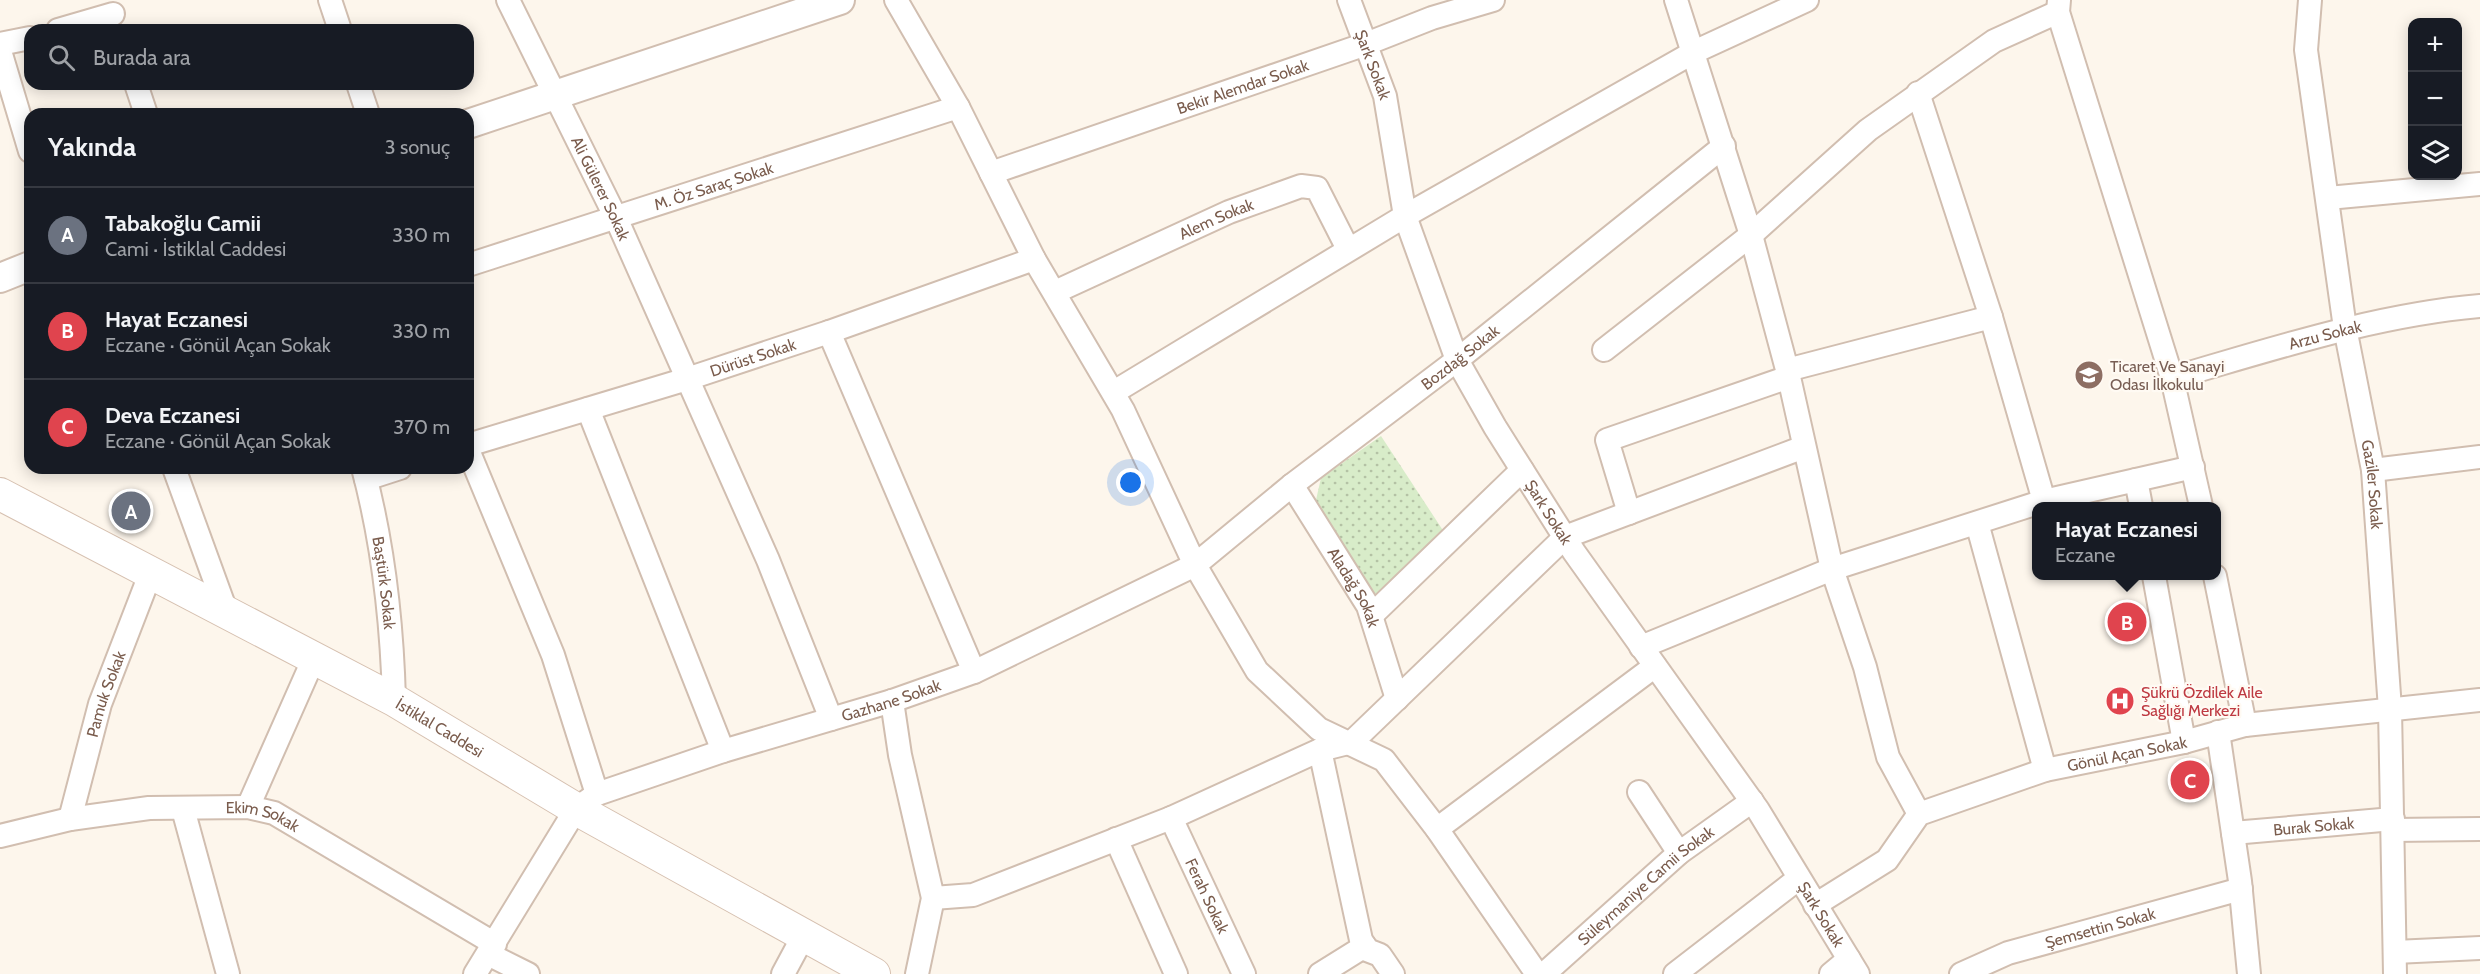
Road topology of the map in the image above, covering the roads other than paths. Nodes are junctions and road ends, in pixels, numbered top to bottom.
1 (330, 0) edge
2 (508, 0) edge
3 (840, 0) edge
4 (896, 0) edge
5 (1348, 0) edge
6 (1493, 0) edge
7 (1676, 0) edge
8 (1808, 0) edge
9 (2310, 0) edge
10 (2058, 6) edge
11 (114, 15) edge
12 (80, 24) edge
13 (338, 24) edge
14 (24, 39) edge
15 (0, 44) edge
16 (1366, 44) junction
17 (0, 51) edge
18 (1694, 52) junction
19 (138, 90) edge
20 (360, 90) edge
21 (1918, 93) junction
22 (553, 94) junction
23 (8, 106) edge
24 (958, 107) junction
25 (144, 108) edge
26 (366, 108) edge
27 (474, 122) edge
28 (24, 139) edge
29 (1724, 146) junction
30 (992, 173) junction
31 (2480, 184) edge
32 (2328, 198) junction
33 (1405, 216) junction
34 (616, 218) junction
35 (1750, 235) junction
36 (1348, 249) junction
37 (1034, 259) junction
38 (474, 263) edge
39 (24, 268) edge
40 (0, 278) edge
41 (1055, 292) junction
42 (2480, 306) edge
43 (1991, 317) junction
44 (2345, 328) junction
45 (829, 332) junction
46 (1604, 350) dead end
47 (1457, 360) junction
48 (1788, 374) junction
49 (2172, 378) junction
50 (687, 379) junction
51 (1114, 392) junction
52 (588, 409) junction
53 (474, 443) edge
54 (1804, 447) junction
55 (2480, 457) edge
56 (474, 464) edge
57 (2193, 467) junction
58 (1522, 470) junction
59 (2373, 470) junction
60 (176, 474) edge
61 (364, 474) edge
62 (2136, 480) junction
63 (1292, 486) junction
64 (0, 494) edge
65 (2044, 501) junction
66 (2041, 502) edge
67 (2140, 502) edge
68 (2200, 502) edge
69 (2032, 505) edge
70 (1629, 513) junction
71 (1977, 523) junction
72 (1565, 537) junction
73 (1195, 565) junction
74 (1832, 569) junction
75 (151, 572) junction
76 (2155, 580) edge
77 (2216, 580) edge
78 (226, 611) junction
79 (1372, 615) junction
80 (1641, 647) junction
81 (314, 658) junction
82 (1655, 666) junction
83 (974, 672) junction
84 (1397, 699) junction
85 (394, 700) junction
86 (2480, 700) edge
87 (892, 701) junction
88 (2390, 709) junction
89 (831, 719) junction
90 (2245, 725) junction
91 (2218, 732) junction
92 (1352, 742) junction
93 (2184, 742) junction
94 (1320, 750) junction
95 (723, 751) junction
96 (2045, 770) junction
97 (1639, 792) dead end
98 (587, 801) junction
99 (1752, 801) junction
100 (249, 807) junction
101 (183, 810) junction
102 (1919, 814) junction
103 (1172, 818) junction
104 (70, 819) junction
105 (2393, 825) junction
106 (1437, 829) junction
107 (2480, 829) edge
108 (2233, 833) junction
109 (0, 836) edge
110 (1116, 839) junction
111 (1679, 853) junction
112 (1798, 879) junction
113 (2241, 889) junction
114 (933, 898) junction
115 (1815, 904) junction
116 (805, 933) junction
117 (1366, 948) junction
118 (2480, 948) edge
119 (494, 957) edge
120 (2395, 963) edge
121 (1854, 966) edge
122 (228, 974) edge
123 (475, 974) edge
124 (528, 974) edge
125 (783, 974) edge
126 (874, 974) edge
127 (917, 974) edge
128 (1176, 974) edge
129 (1244, 974) edge
130 (1320, 974) edge
131 (1393, 974) edge
132 (1537, 974) edge
133 (1544, 974) edge
134 (1675, 974) edge
135 (1831, 974) edge
136 (1961, 974) edge
137 (2249, 974) edge

1 - 13 street
2 - 22 street, Ali Gülerer Sokak
3 - 22 street
4 - 24 street
5 - 16 street, Şark Sokak
6 - 16 street, Bekir Alemdar Sokak
7 - 18 street
8 - 18 street
9 - 32 street, Gaziler Sokak
10 - 21 street
10 - 49 street
11 - 12 street
14 - 15 street
16 - 30 street, Bekir Alemdar Sokak
16 - 33 street, Şark Sokak
17 - 23 street
18 - 29 street
18 - 33 street
19 - 25 street
20 - 26 street
21 - 35 street
21 - 43 street
22 - 27 street
22 - 34 street, Ali Gülerer Sokak
23 - 28 street
24 - 30 street
24 - 34 street, M. Öz Saraç Sokak
29 - 35 street
29 - 47 street, Bozdağ Sokak
30 - 37 street
31 - 32 street
32 - 44 street, Gaziler Sokak
33 - 36 street
33 - 47 street, Şark Sokak
34 - 38 street, M. Öz Saraç Sokak
34 - 50 street, Ali Gülerer Sokak
35 - 46 street
35 - 48 street
36 - 41 street, Alem Sokak
36 - 51 street
37 - 41 street
37 - 45 street, Dürüst Sokak
39 - 40 street
41 - 51 street
42 - 44 street, Arzu Sokak
43 - 48 street
43 - 65 street
44 - 49 street, Arzu Sokak
44 - 59 street, Gaziler Sokak
45 - 50 street, Dürüst Sokak
45 - 83 street
47 - 58 street, Şark Sokak
47 - 63 street, Bozdağ Sokak
48 - 54 street
48 - 70 street
49 - 57 street
50 - 52 street, Dürüst Sokak
50 - 89 street, Ali Gülerer Sokak
51 - 73 street
52 - 53 street, Dürüst Sokak
52 - 95 street
54 - 70 street
54 - 74 street
55 - 59 street
56 - 98 street
57 - 62 street
57 - 68 street
58 - 72 street, Şark Sokak
58 - 79 street
59 - 88 street, Gaziler Sokak
60 - 78 street
61 - 85 street, Baştürk Sokak
62 - 65 street
62 - 67 street
63 - 73 street, Bozdağ Sokak
63 - 79 street, Aladağ Sokak
64 - 75 main road, İstiklal Caddesi
65 - 66 street
69 - 71 street
70 - 72 street
71 - 74 street
71 - 96 street
72 - 80 street, Şark Sokak
72 - 84 street
73 - 83 street, Gazhane Sokak
73 - 92 street
74 - 80 street
74 - 102 street
75 - 78 main road, İstiklal Caddesi
75 - 104 street, Pamuk Sokak
76 - 93 street
77 - 90 street
78 - 81 main road, İstiklal Caddesi
79 - 84 street, Aladağ Sokak
80 - 82 street, Şark Sokak
81 - 85 main road, İstiklal Caddesi
81 - 100 street
82 - 99 street, Şark Sokak
82 - 106 street
83 - 87 street, Gazhane Sokak
84 - 92 street
85 - 98 main road, İstiklal Caddesi
86 - 88 street, Gönül Açan Sokak
87 - 89 street, Gazhane Sokak
87 - 114 street
88 - 90 street, Gönül Açan Sokak
88 - 105 street, Gaziler Sokak
89 - 95 street, Gazhane Sokak
90 - 91 street, Gönül Açan Sokak
91 - 93 street, Gönül Açan Sokak
91 - 108 street
92 - 94 street
92 - 106 street
93 - 96 street, Gönül Açan Sokak
94 - 103 street
94 - 117 street
95 - 98 street, Gazhane Sokak
96 - 102 street, Gönül Açan Sokak
97 - 111 street
98 - 116 main road, İstiklal Caddesi
98 - 119 street
99 - 111 street, Süleymaniye Camii Sokak
99 - 112 street, Şark Sokak
100 - 101 street, Ekim Sokak
100 - 119 street, Ekim Sokak
101 - 104 street, Ekim Sokak
101 - 122 street
102 - 115 street
103 - 110 street
103 - 129 street, Ferah Sokak
104 - 109 street, Ekim Sokak
105 - 107 street, Burak Sokak
105 - 108 street, Burak Sokak
105 - 120 street, Gaziler Sokak
106 - 132 street
108 - 113 street
110 - 114 street
110 - 128 street
111 - 133 street, Süleymaniye Camii Sokak
112 - 115 street, Şark Sokak
112 - 134 street
113 - 136 street, Şemsettin Sokak
113 - 137 street
114 - 127 street
115 - 121 street, Şark Sokak
116 - 125 street
116 - 126 main road, İstiklal Caddesi
117 - 130 street
117 - 131 street
118 - 120 street
119 - 123 street
119 - 124 street, Ekim Sokak
121 - 135 street

